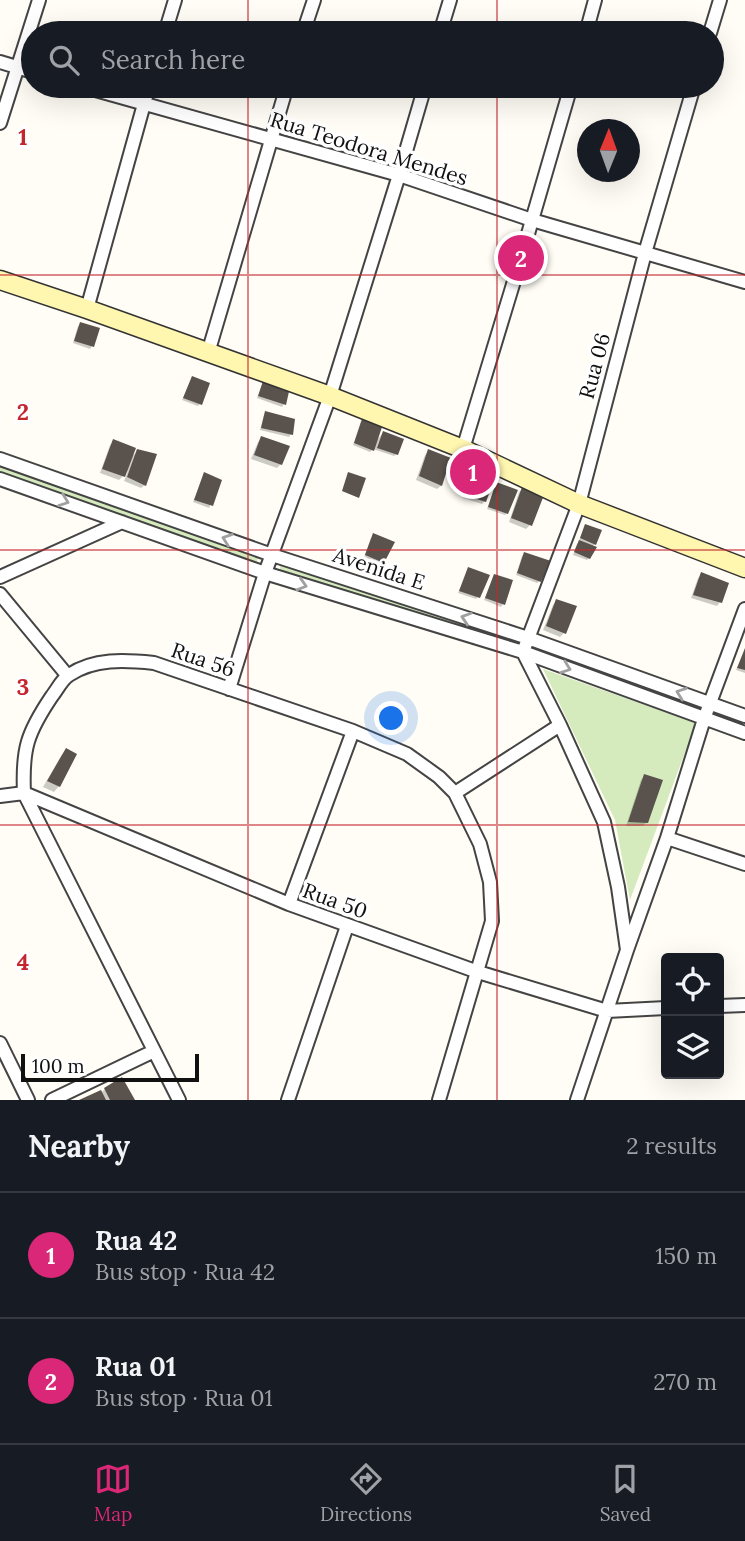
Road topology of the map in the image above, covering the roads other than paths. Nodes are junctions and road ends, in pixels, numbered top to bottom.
1 (39, 0) edge
2 (175, 0) edge
3 (314, 0) edge
4 (450, 0) edge
5 (595, 0) edge
6 (720, 0) edge
7 (33, 21) edge
8 (169, 21) edge
9 (307, 21) edge
10 (444, 21) edge
11 (589, 21) edge
12 (714, 21) edge
13 (21, 58) edge
14 (0, 62) edge
15 (18, 68) junction
16 (21, 69) edge
17 (123, 98) edge
18 (146, 98) edge
19 (283, 98) edge
20 (421, 98) edge
21 (567, 98) edge
22 (690, 98) edge
23 (144, 104) junction
24 (0, 123) edge
25 (271, 139) junction
26 (399, 175) junction
27 (532, 220) junction
28 (645, 253) junction
29 (0, 280) edge
30 (745, 282) edge
31 (87, 309) junction
32 (208, 353) junction
33 (330, 396) junction
34 (463, 449) junction
35 (0, 459) edge
36 (0, 478) edge
37 (579, 504) junction
38 (122, 522) junction
39 (272, 555) junction
40 (745, 568) edge
41 (265, 573) junction
42 (0, 577) edge
43 (0, 594) edge
44 (745, 608) edge
45 (527, 638) junction
46 (523, 652) junction
47 (67, 676) junction
48 (229, 689) junction
49 (710, 704) junction
50 (745, 716) edge
51 (704, 719) junction
52 (560, 724) junction
53 (353, 731) junction
54 (745, 733) edge
55 (24, 793) junction
56 (455, 793) junction
57 (0, 796) edge
58 (667, 838) junction
59 (745, 864) edge
60 (289, 904) junction
61 (347, 926) junction
62 (627, 950) junction
63 (478, 972) junction
64 (745, 1005) edge
65 (724, 1006) edge
66 (661, 1008) edge
67 (607, 1011) junction
68 (0, 1042) edge
69 (154, 1051) junction
70 (29, 1100) edge
71 (52, 1100) edge
72 (179, 1100) edge
73 (288, 1100) edge
74 (439, 1100) edge
75 (577, 1100) edge

1 - 7 street
2 - 8 street
3 - 9 street
4 - 10 street
5 - 11 street
6 - 12 street
13 - 15 street
14 - 15 street
15 - 16 street
15 - 24 street
17 - 23 street, Rua Teodora Mendes
18 - 23 street
19 - 25 street
20 - 26 street
21 - 27 street
22 - 28 street, Rua 06
23 - 25 street, Rua Teodora Mendes
23 - 31 street
25 - 26 street, Rua Teodora Mendes
25 - 32 street
26 - 27 street, Rua Teodora Mendes
26 - 33 street
27 - 28 street, Rua Teodora Mendes
27 - 34 street
28 - 30 street, Rua Teodora Mendes
28 - 37 street, Rua 06
29 - 31 street
31 - 32 street
32 - 33 street
33 - 34 street
33 - 39 street
34 - 37 street
39 -> 35 street, Avenida E
36 -> 38 street, Avenida E
37 - 40 street
37 - 45 street, Rua 06
38 - 41 street, Avenida E
38 - 42 street
39 - 41 street
45 -> 39 street, Avenida E
41 -> 46 street, Avenida E
41 - 48 street
43 - 47 street
44 - 49 street
45 - 46 street, Rua 06
49 -> 45 street, Avenida E
46 -> 51 street, Avenida E
46 - 52 street
47 - 48 street, Rua 56
47 - 55 street
48 - 53 street, Rua 56
49 - 50 street, Avenida E
49 - 51 street
51 - 54 street, Avenida E
51 - 58 street
52 - 56 street
52 - 62 street
53 - 56 street, Rua 56
53 - 60 street
55 - 57 street, Rua 50
55 - 60 street, Rua 50
55 - 69 street
56 - 63 street, Rua 56
58 - 59 street
58 - 62 street
60 - 61 street, Rua 50
61 - 63 street, Rua 50
61 - 73 street
62 - 67 street
63 - 67 street, Rua 50
63 - 74 street, Rua 56
64 - 65 street
66 - 67 street, Rua 50
67 - 75 street
68 - 70 street
69 - 71 street
69 - 72 street

